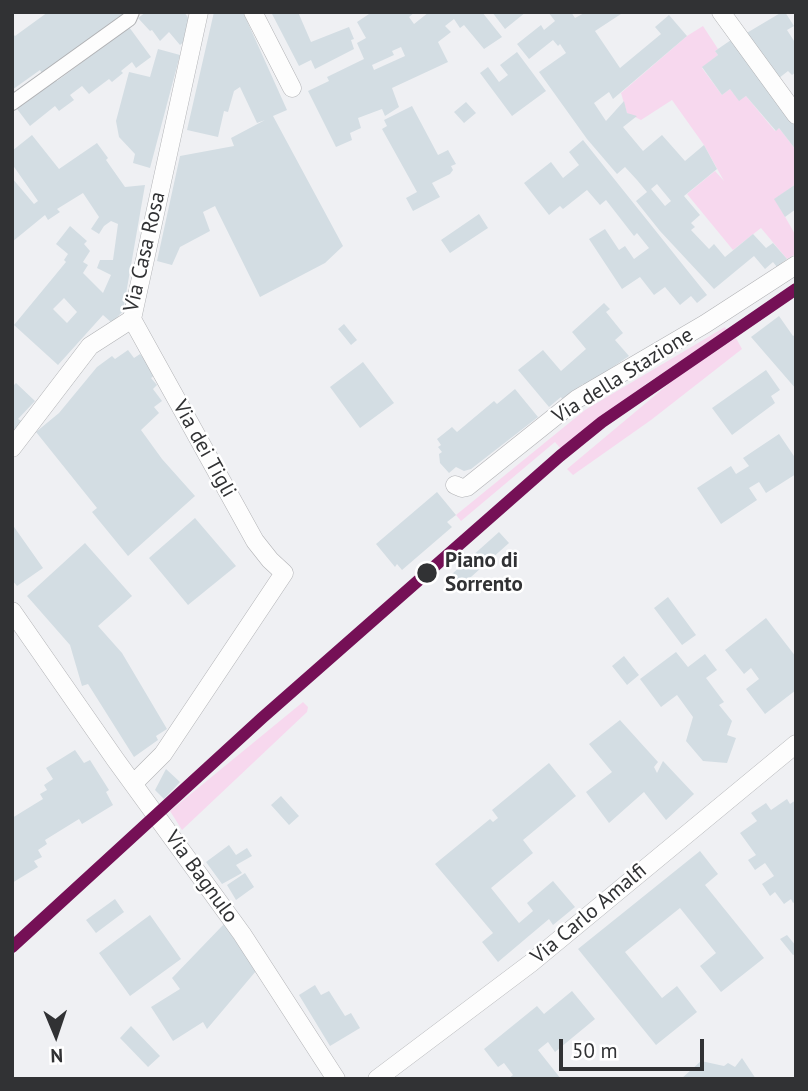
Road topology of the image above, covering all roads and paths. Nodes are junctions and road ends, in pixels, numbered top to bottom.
1 (132, 12) edge
2 (199, 12) edge
3 (253, 12) edge
4 (721, 12) edge
5 (292, 88) dead end
6 (12, 103) edge
7 (796, 115) edge
8 (796, 265) edge
9 (132, 319) junction
10 (12, 448) edge
11 (455, 485) dead end
12 (12, 611) edge
13 (796, 744) edge
14 (133, 784) junction
15 (336, 1079) edge
16 (377, 1079) edge

1 - 6 street
2 - 9 street, Via Casa Rosa
3 - 5 street
4 - 7 street
8 - 11 street, Via della Stazione
9 - 10 street, Via Casa Rosa
9 - 14 street, Via dei Tigli
12 - 14 street, Via Bagnulo
13 - 16 street, Via Carlo Amalfi
14 - 15 street, Via Bagnulo

